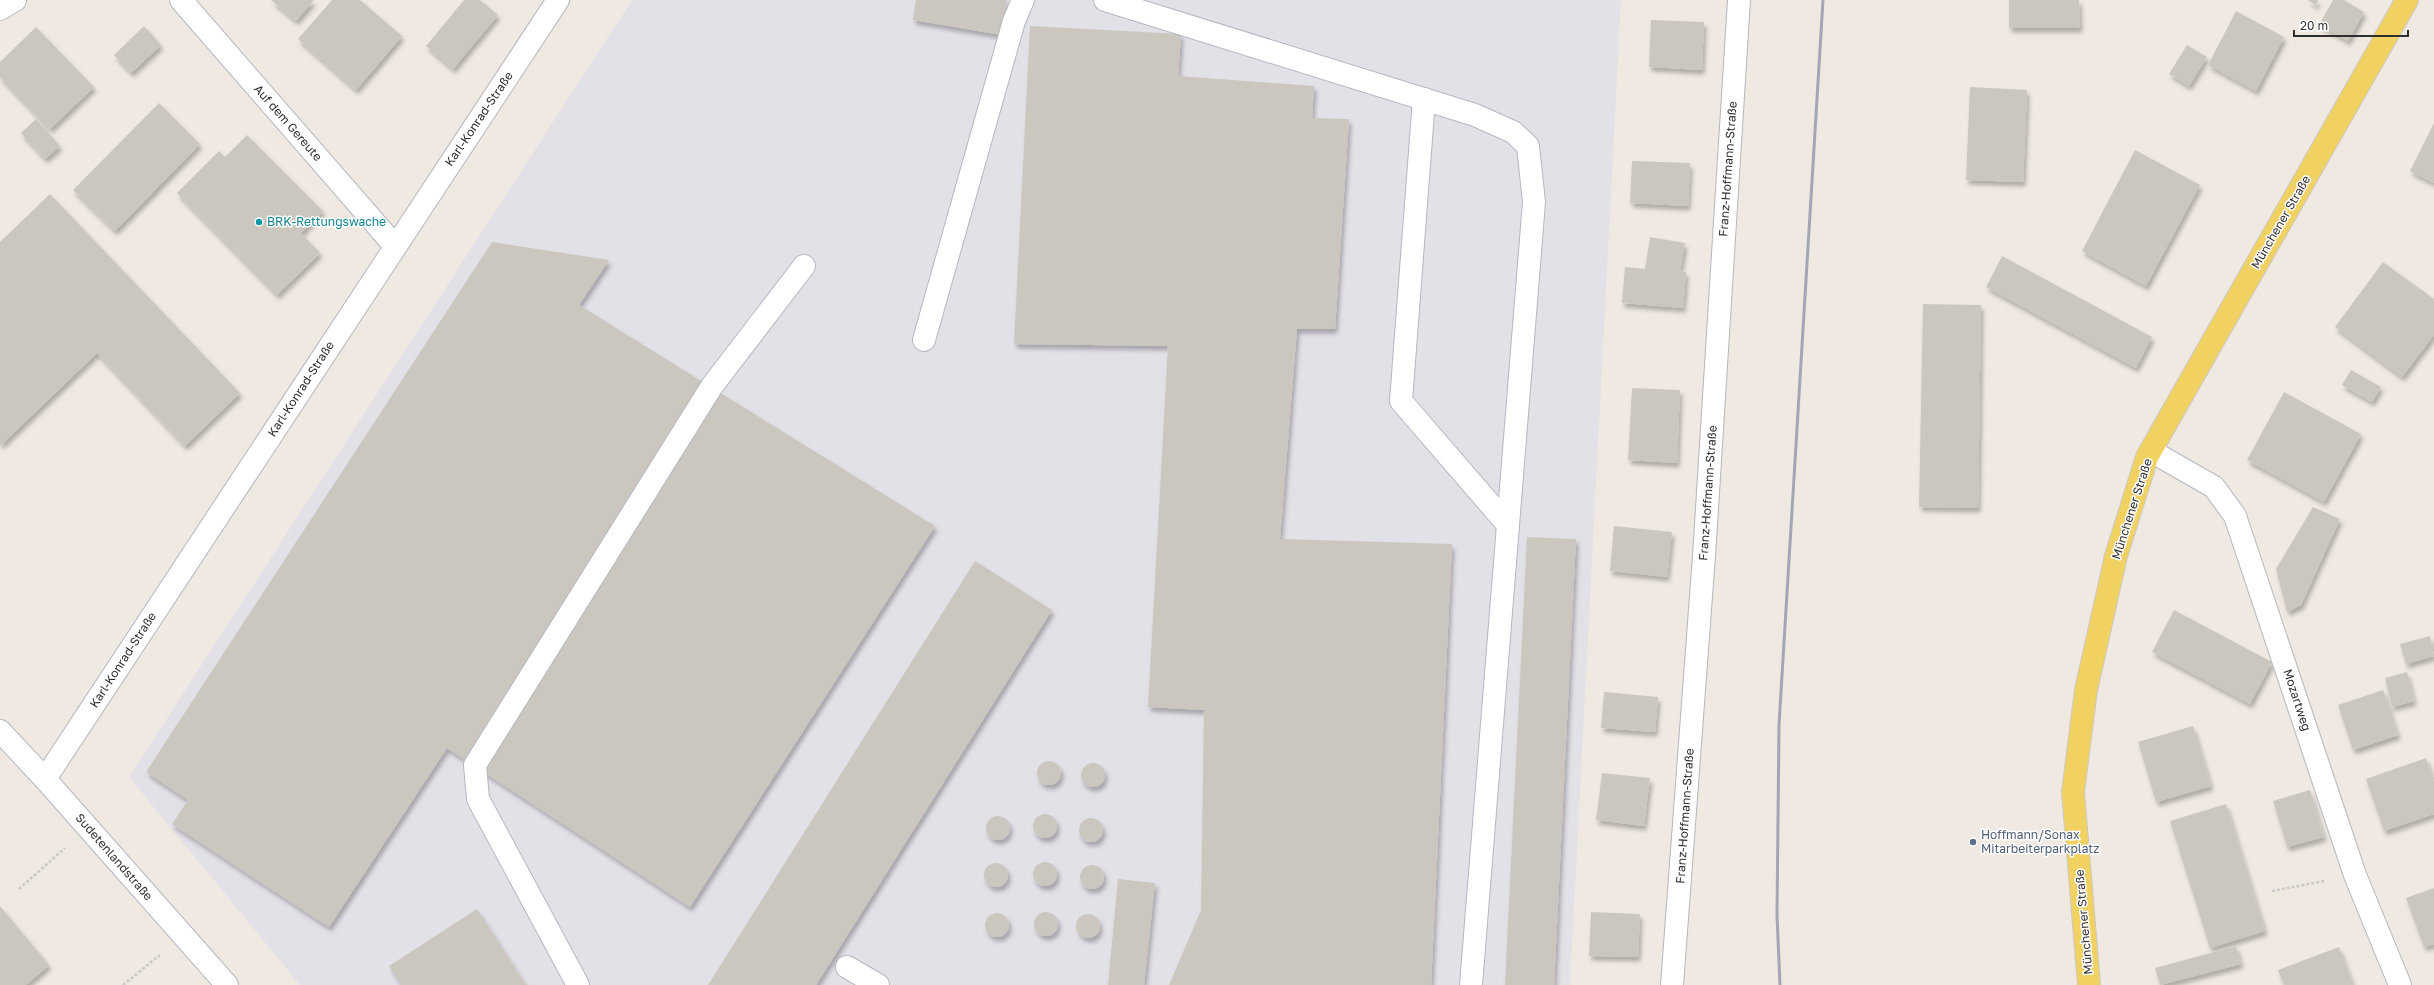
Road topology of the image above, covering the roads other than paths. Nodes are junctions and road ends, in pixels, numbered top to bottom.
1 (15, 0) edge
2 (181, 0) edge
3 (558, 0) edge
4 (1022, 0) edge
5 (1105, 0) edge
6 (1739, 0) edge
7 (2407, 0) edge
8 (0, 9) edge
9 (1424, 99) junction
10 (395, 246) junction
11 (804, 266) dead end
12 (924, 340) dead end
13 (2151, 451) junction
14 (1508, 526) junction
15 (0, 731) edge
16 (45, 779) junction
17 (847, 967) dead end
18 (226, 985) edge
19 (578, 985) edge
20 (878, 985) edge
21 (1471, 985) edge
22 (1672, 985) edge
23 (2089, 985) edge
24 (2400, 985) edge

1 - 8 street
2 - 10 street, Auf dem Gereute
3 - 10 street, Karl-Konrad-Straße
4 - 12 street
5 - 9 street
6 - 22 street, Franz-Hoffmann-Straße
7 - 13 main road, Münchener Straße
9 - 14 street
9 - 14 street
10 - 16 street, Karl-Konrad-Straße
11 - 19 street
13 - 23 main road, Münchener Straße
13 - 24 street, Mozartweg
14 - 21 street
15 - 16 street, Sudetenlandstraße
16 - 18 street, Sudetenlandstraße
17 - 20 street

